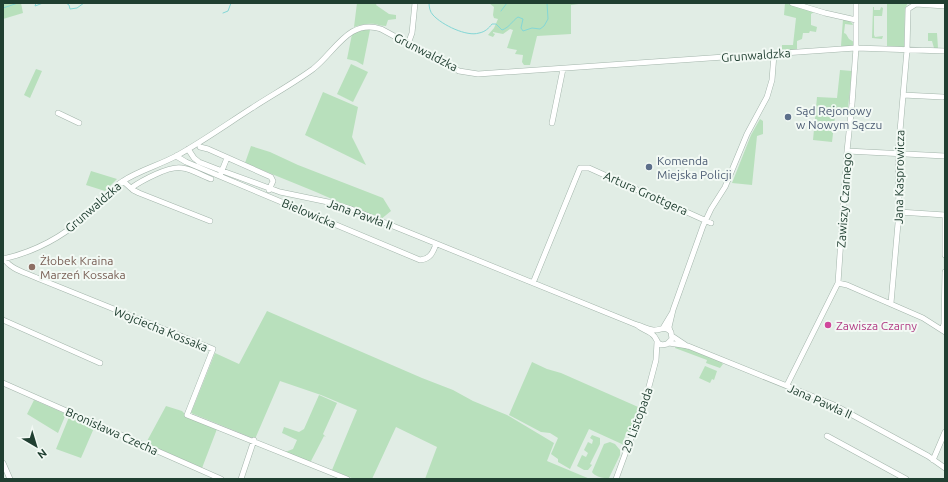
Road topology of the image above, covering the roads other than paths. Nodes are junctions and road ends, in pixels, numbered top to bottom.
1 (415, 3) edge
2 (792, 3) edge
3 (856, 3) edge
4 (945, 6) edge
5 (856, 20) junction
6 (408, 44) junction
7 (856, 48) junction
8 (907, 50) junction
9 (945, 51) edge
10 (774, 54) junction
11 (563, 69) junction
12 (903, 95) junction
13 (943, 97) dead end
14 (58, 113) dead end
15 (552, 122) dead end
16 (79, 123) dead end
17 (200, 147) dead end
18 (188, 149) junction
19 (847, 151) junction
20 (898, 154) junction
21 (176, 156) junction
22 (945, 156) edge
23 (227, 158) junction
24 (221, 174) junction
25 (211, 179) dead end
26 (123, 180) junction
27 (131, 188) junction
28 (270, 188) junction
29 (267, 195) junction
30 (899, 212) junction
31 (945, 214) edge
32 (945, 218) edge
33 (705, 220) junction
34 (210, 221) dead end
35 (711, 223) dead end
36 (436, 244) junction
37 (945, 255) edge
38 (4, 258) edge
39 (945, 272) edge
40 (533, 283) junction
41 (838, 283) junction
42 (891, 304) junction
43 (673, 310) junction
44 (3, 320) edge
45 (637, 325) junction
46 (660, 329) junction
47 (670, 331) junction
48 (943, 331) edge
49 (672, 336) junction
50 (656, 340) junction
51 (667, 344) junction
52 (688, 346) junction
53 (656, 360) junction
54 (100, 362) dead end
55 (3, 383) edge
56 (786, 386) junction
57 (945, 432) edge
58 (827, 436) dead end
59 (254, 440) junction
60 (934, 460) junction
61 (3, 463) edge
62 (945, 468) edge
63 (10, 479) edge
64 (221, 479) edge
65 (241, 479) edge
66 (347, 479) edge
67 (616, 479) edge
68 (906, 479) edge

1 - 6 street
2 - 5 street
3 - 5 street, Zawiszy Czarnego
4 - 8 street, Jana Kasprowicza
5 - 7 street, Zawiszy Czarnego
6 - 11 street, Grunwaldzka
6 - 18 street, Grunwaldzka
7 - 8 street, Grunwaldzka
7 - 10 street, Grunwaldzka
7 - 19 street, Zawiszy Czarnego
8 - 9 street, Grunwaldzka
8 - 12 street, Jana Kasprowicza
10 - 11 street, Grunwaldzka
10 - 33 street
11 - 15 street
12 - 13 street
12 - 20 street, Jana Kasprowicza
14 - 16 street
17 - 23 street
18 - 21 street, Grunwaldzka
18 - 24 street, Jana Pawła II
19 - 20 street
19 - 41 street, Zawiszy Czarnego
20 - 22 street
20 - 30 street, Jana Kasprowicza
21 - 24 street, Bielowicka
21 - 26 street, Grunwaldzka
23 - 24 street
23 - 28 street
24 - 28 street, Jana Pawła II
24 - 29 street, Bielowicka
25 - 27 street
26 - 27 street
26 - 38 street, Grunwaldzka
27 - 34 street
28 - 29 street
28 - 36 street, Jana Pawła II
29 - 36 street, Bielowicka
30 - 31 street
30 - 42 street, Jana Kasprowicza
32 - 37 street
33 - 35 street, Artura Grottgera
33 - 40 street, Artura Grottgera
33 - 43 street
36 - 40 street, Jana Pawła II
38 - 59 street, Wojciecha Kossaka
39 - 48 street
40 - 45 street, Jana Pawła II
41 - 42 street
41 - 56 street, Zawiszy Czarnego
42 - 48 street
43 - 46 street
43 - 47 street
44 - 54 street
45 - 46 street, Jana Pawła II
45 - 50 street, Jana Pawła II
46 - 47 street
46 - 50 street
47 - 49 street
49 - 51 street
49 - 52 street, Jana Pawła II
50 - 51 street
50 - 53 street, 29 Listopada
51 - 52 street, Jana Pawła II
51 - 53 street, 29 Listopada
52 - 56 street, Jana Pawła II
53 - 67 street, 29 Listopada
55 - 64 street, Bronisława Czecha
56 - 60 street, Jana Pawła II
57 - 60 street
58 - 68 street
59 - 65 street
59 - 66 street
60 - 62 street, Jana Pawła II
61 - 63 street

